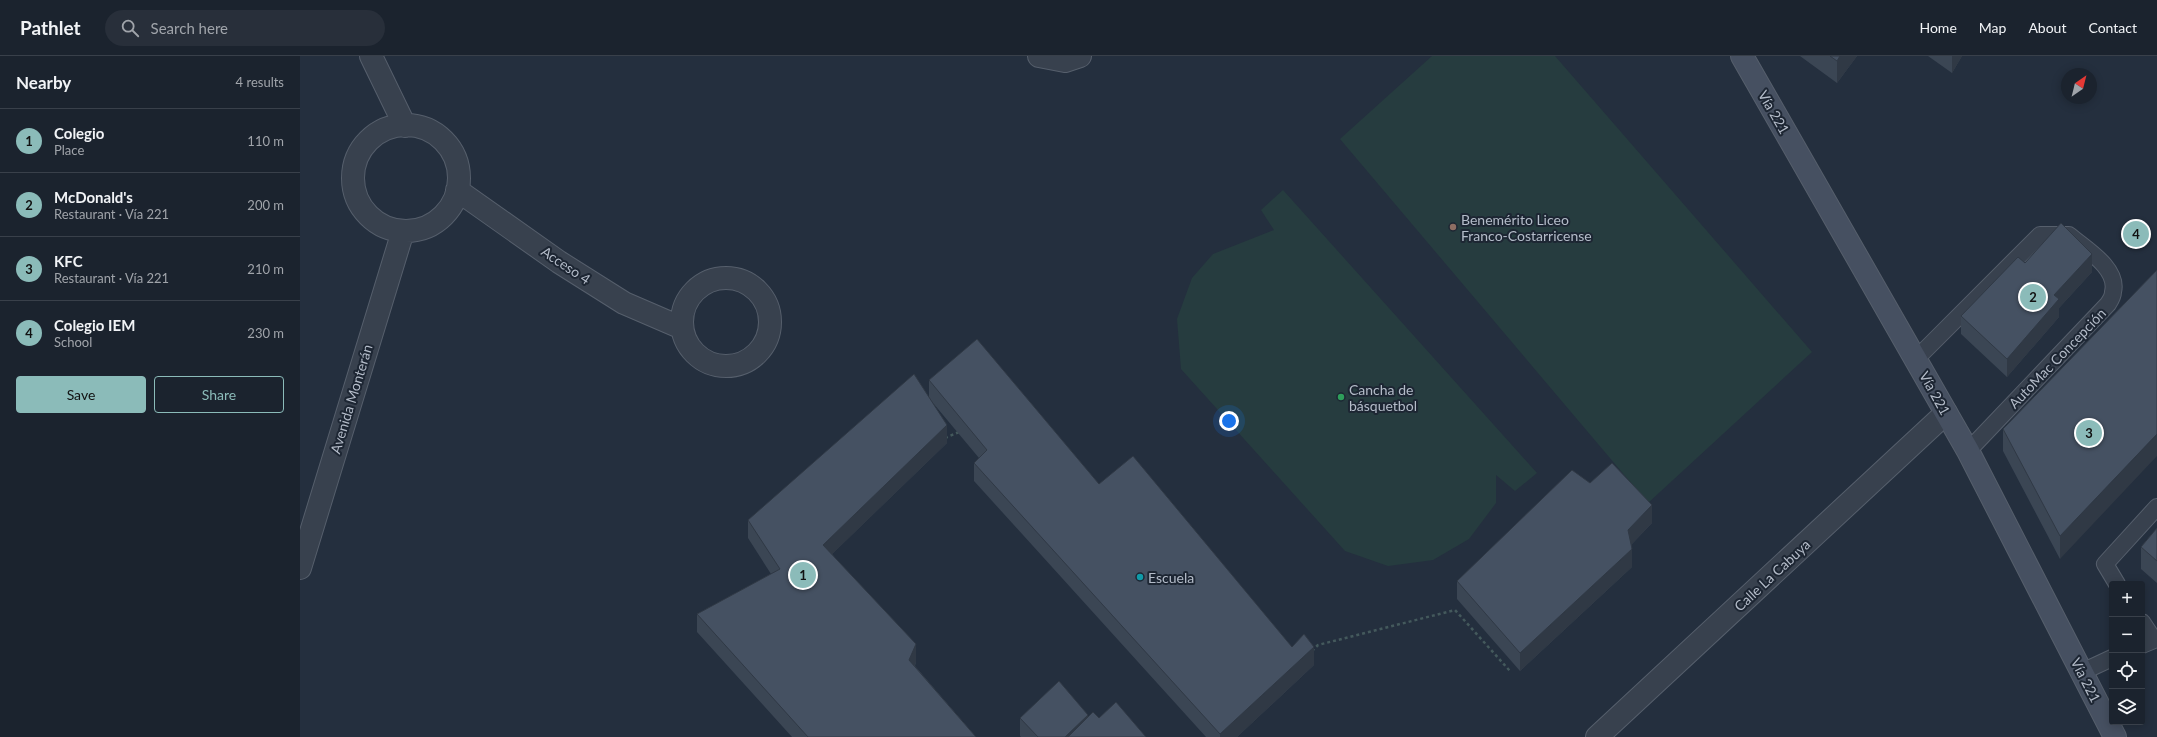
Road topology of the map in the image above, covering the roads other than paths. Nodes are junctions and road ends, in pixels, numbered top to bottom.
1 (371, 56) edge
2 (1039, 56) edge
3 (1080, 56) edge
4 (1742, 56) edge
5 (405, 126) junction
6 (457, 190) junction
7 (403, 231) junction
8 (682, 328) dead end
9 (1916, 359) junction
10 (1946, 413) junction
11 (1968, 451) junction
12 (2157, 507) edge
13 (300, 568) edge
14 (2115, 581) edge
15 (2145, 629) edge
16 (2151, 643) edge
17 (2109, 659) edge
18 (2082, 672) junction
19 (1598, 737) edge
20 (2115, 737) edge

1 - 5 street
2 - 3 street
4 - 9 main road, Vía 221
5 - 6 street
5 - 7 street
6 - 7 street
6 - 8 street, Acceso 4
7 - 13 street, Avenida Monterán
9 - 10 main road, Vía 221
9 - 11 lane, AutoMac Concepción
10 - 11 main road, Vía 221
10 - 19 street, Calle La Cabuya
11 - 18 main road, Vía 221
12 - 14 lane
15 - 16 lane
17 - 18 lane
18 - 20 main road, Vía 221

